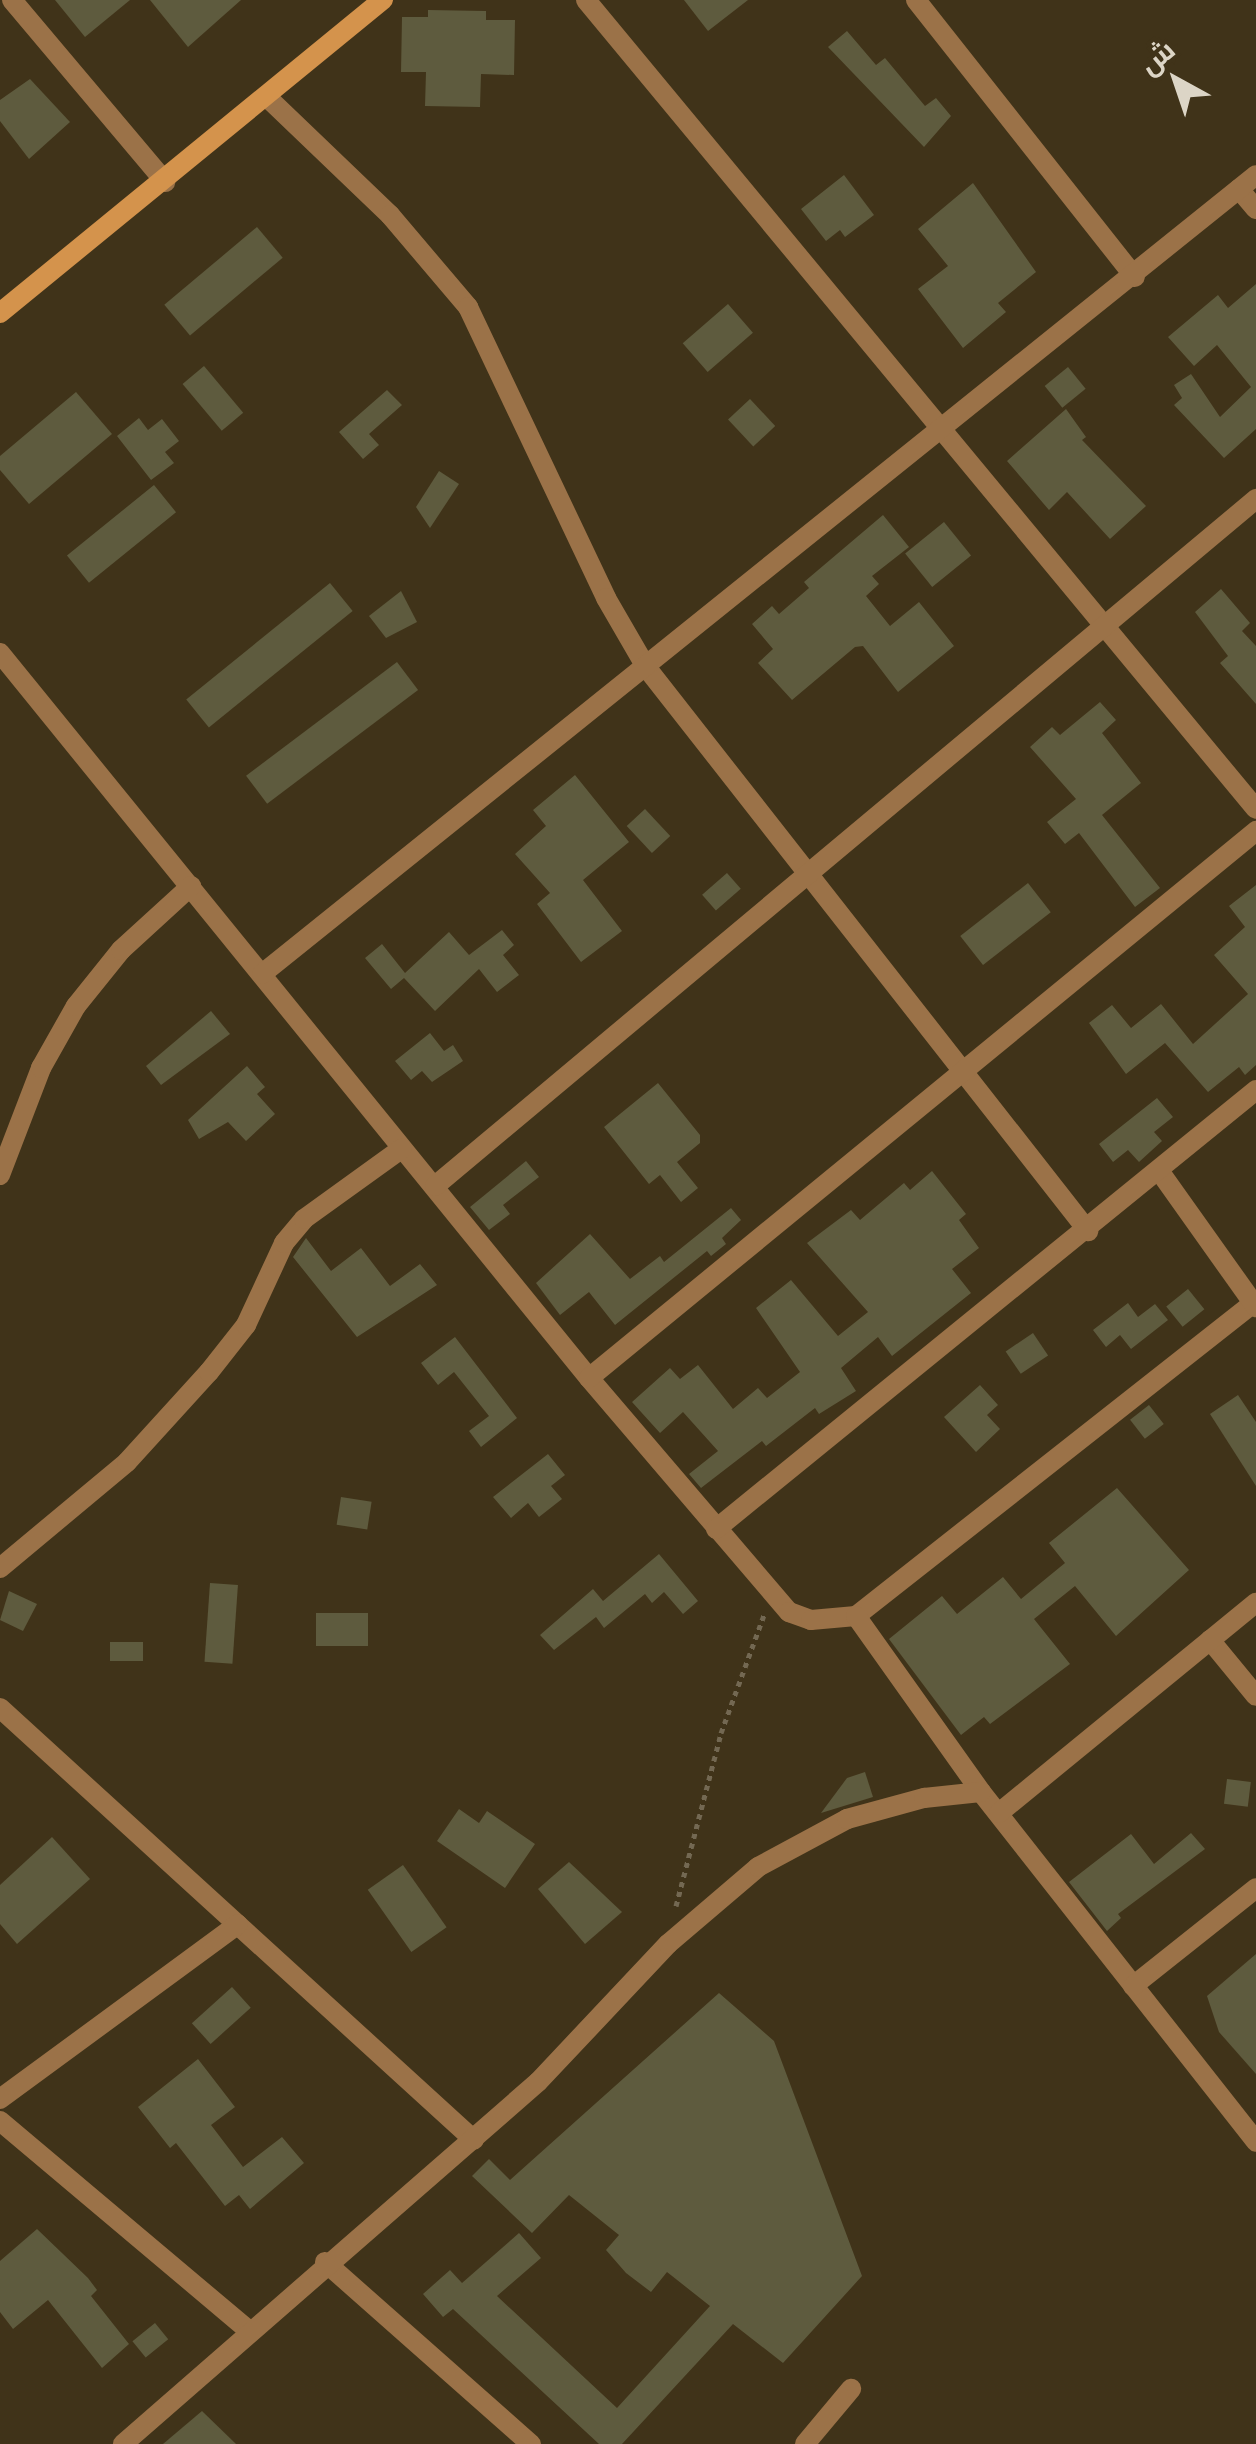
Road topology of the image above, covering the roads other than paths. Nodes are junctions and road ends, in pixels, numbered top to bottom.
1 (12, 0) edge
2 (383, 0) edge
3 (586, 0) edge
4 (916, 0) edge
5 (268, 99) junction
6 (1256, 175) edge
7 (165, 182) junction
8 (1239, 190) junction
9 (1256, 209) edge
10 (1135, 276) junction
11 (0, 313) edge
12 (941, 432) junction
13 (1256, 500) edge
14 (1106, 622) junction
15 (0, 653) edge
16 (646, 667) junction
17 (1256, 809) edge
18 (1256, 830) edge
19 (806, 870) junction
20 (190, 886) junction
21 (262, 974) junction
22 (966, 1070) junction
23 (1256, 1090) edge
24 (401, 1149) junction
25 (1160, 1172) junction
26 (0, 1175) edge
27 (435, 1186) junction
28 (1088, 1231) junction
29 (1255, 1304) edge
30 (589, 1378) junction
31 (716, 1529) junction
32 (0, 1568) edge
33 (1256, 1602) edge
34 (856, 1616) junction
35 (1210, 1640) junction
36 (1256, 1696) edge
37 (0, 1708) edge
38 (981, 1792) junction
39 (999, 1814) junction
40 (1256, 1888) edge
41 (238, 1924) junction
42 (1133, 1986) junction
43 (0, 2099) edge
44 (0, 2120) edge
45 (474, 2140) junction
46 (1256, 2142) edge
47 (326, 2262) junction
48 (249, 2331) junction
49 (851, 2389) dead end
50 (123, 2444) edge
51 (532, 2444) edge
52 (805, 2444) edge

1 - 7 street
2 - 5 main road
3 - 12 street
4 - 10 street
5 - 7 main road
5 - 16 street
6 - 8 street
7 - 11 main road
8 - 9 street
8 - 10 street
10 - 12 street
12 - 14 street
12 - 16 street
13 - 14 street
14 - 17 street
14 - 19 street
15 - 20 street
16 - 19 street
16 - 21 street
18 - 22 street
19 - 22 street
19 - 27 street
20 - 21 street
20 - 26 street
21 - 24 street
22 - 28 street
22 - 30 street
23 - 25 street
24 - 27 street
24 - 32 street
25 - 28 street
25 - 29 street
27 - 30 street
28 - 31 street
29 - 34 street
30 - 31 street
31 - 34 street
33 - 35 street
34 - 38 street
35 - 36 street
35 - 39 street
37 - 41 street
38 - 39 street
38 - 45 street
39 - 42 street
40 - 42 street
41 - 43 street
41 - 45 street
42 - 46 street
44 - 48 street
45 - 47 street
47 - 48 street
47 - 51 street
48 - 50 street
49 - 52 street

